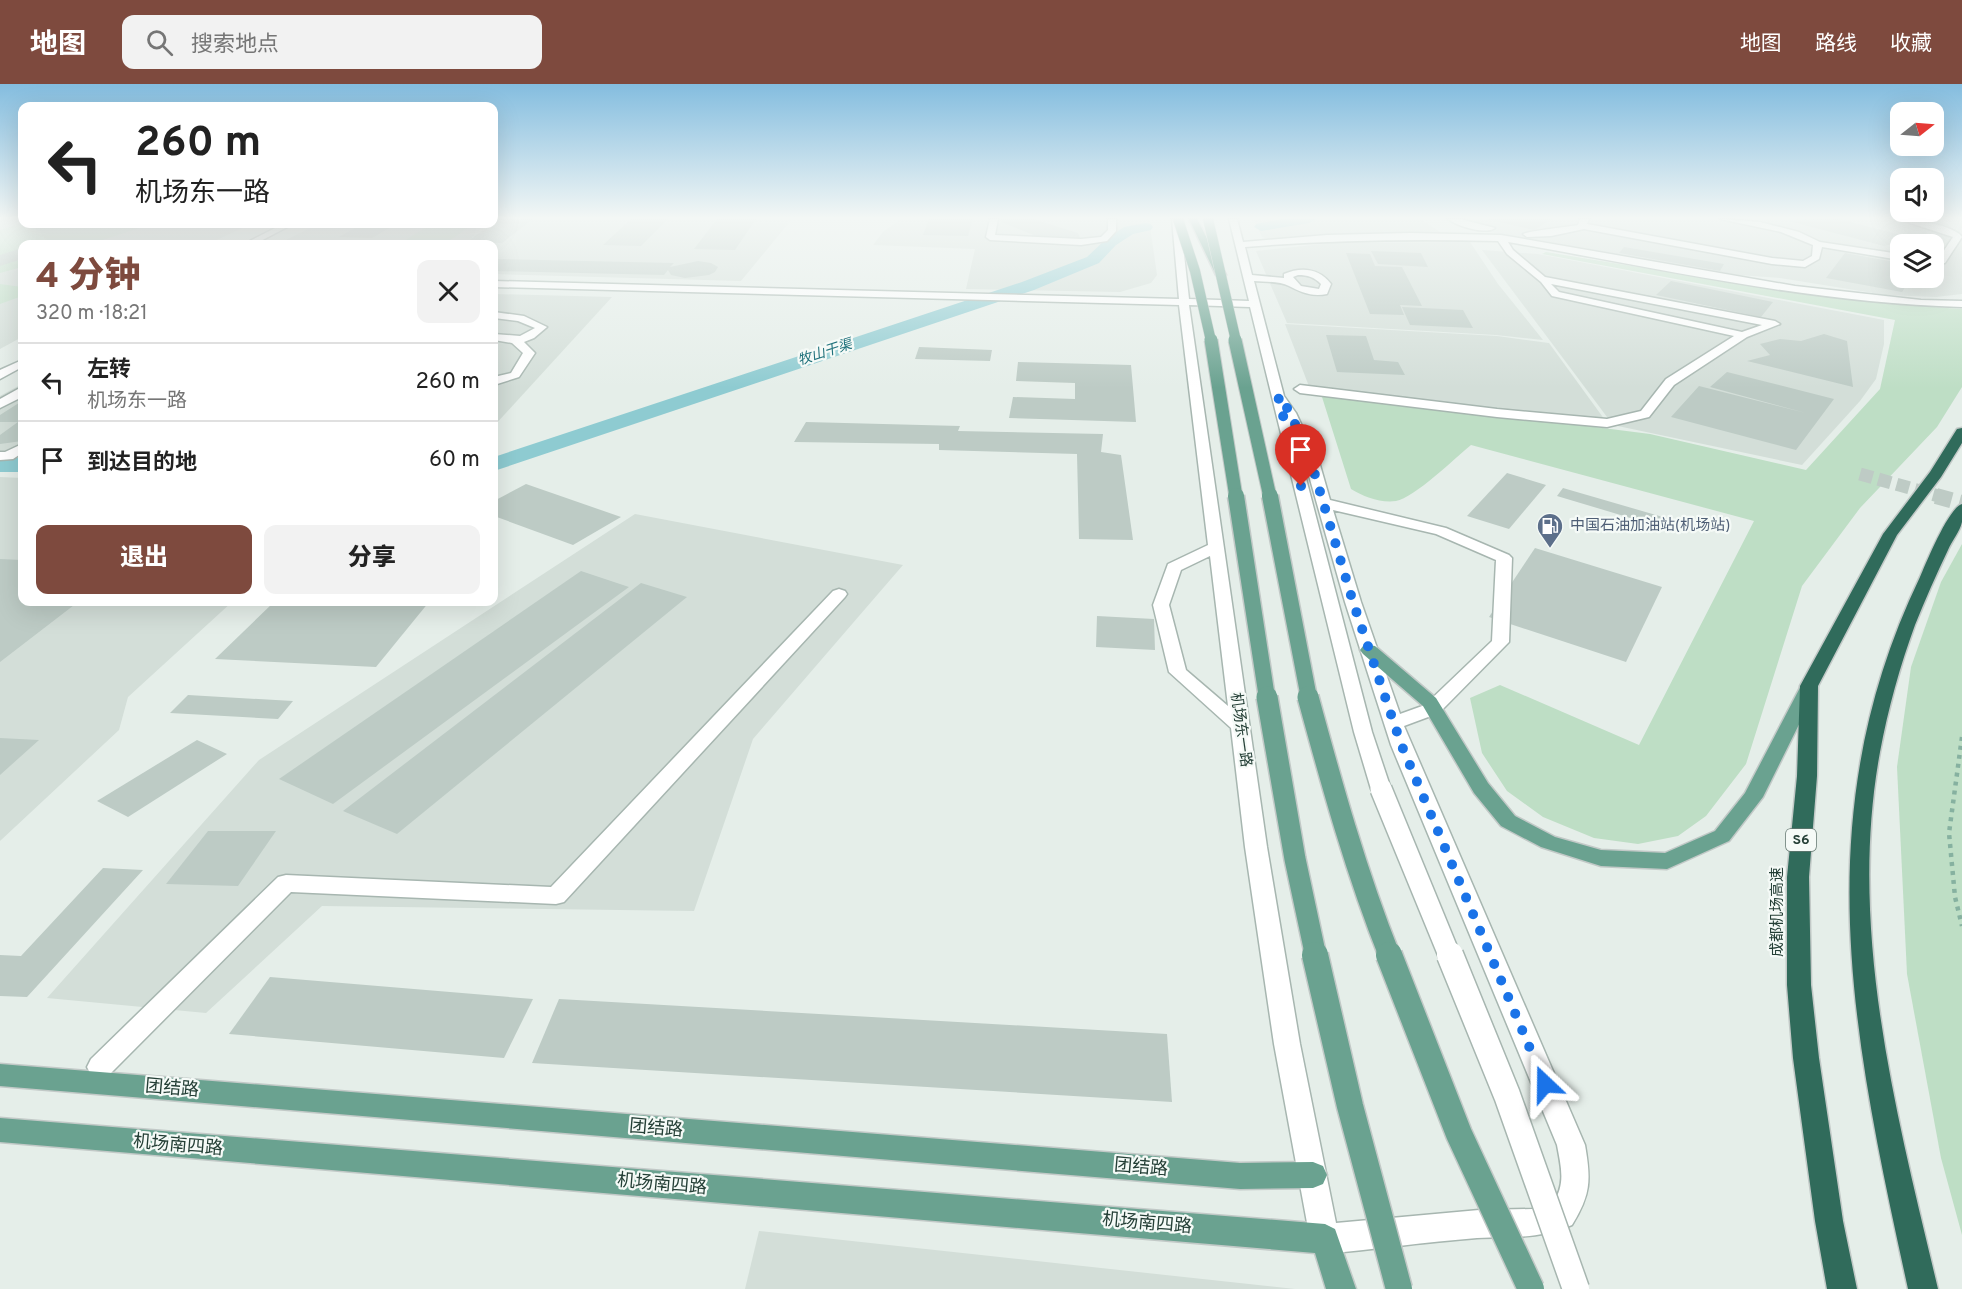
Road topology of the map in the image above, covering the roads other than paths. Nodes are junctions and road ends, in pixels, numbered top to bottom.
1 (1182, 275) edge
2 (1196, 275) edge
3 (1221, 275) edge
4 (1538, 275) edge
5 (1747, 275) edge
6 (1249, 278) joint
7 (1542, 279) junction
8 (1290, 282) dead end
9 (498, 284) edge
10 (1184, 303) junction
11 (1255, 304) junction
12 (1962, 304) edge
13 (498, 315) edge
14 (1743, 335) junction
15 (498, 338) edge
16 (516, 340) junction
17 (18, 365) edge
18 (0, 375) edge
19 (498, 380) edge
20 (1300, 389) dead end
21 (18, 394) edge
22 (1278, 396) junction
23 (0, 404) edge
24 (1962, 432) edge
25 (18, 450) edge
26 (0, 456) edge
27 (1324, 502) junction
28 (1962, 508) edge
29 (1216, 547) junction
30 (839, 594) dead end
31 (1370, 650) junction
32 (1809, 686) junction
33 (1433, 707) junction
34 (1393, 723) junction
35 (1239, 725) junction
36 (99, 1067) dead end
37 (0, 1075) edge
38 (0, 1130) edge
39 (1313, 1175) junction
40 (1324, 1239) junction
41 (1341, 1289) edge
42 (1399, 1289) edge
43 (1531, 1289) edge
44 (1576, 1289) edge
45 (1842, 1289) edge
46 (1923, 1289) edge

1 - 10 street, 机场东一路
2 - 42 main road, bridge
3 - 43 main road, bridge
4 - 7 street
5 - 12 street
6 - 8 street
6 - 11 street
7 - 14 street
7 - 14 street
9 - 10 street
10 - 11 street
10 - 29 street, 机场东一路
11 - 22 street
13 - 16 street
14 - 20 street
15 - 16 street
16 - 19 street
17 - 18 street
21 - 23 street
22 - 27 street
22 - 44 street, bridge
24 - 32 highway, 成都机场高速 / S6
25 - 26 street
27 - 31 street
27 - 33 street
28 - 46 highway
29 - 35 street, 机场东一路
29 - 35 street
30 - 36 street
31 - 33 main road
31 - 34 street
32 - 33 main road
32 - 45 highway, 成都机场高速 / S6
33 - 34 street
34 - 40 street
35 - 39 street, 机场东一路
37 - 39 main road, 团结路
38 - 40 main road, 机场南四路
39 - 40 street, 机场东一路
40 - 41 main road

